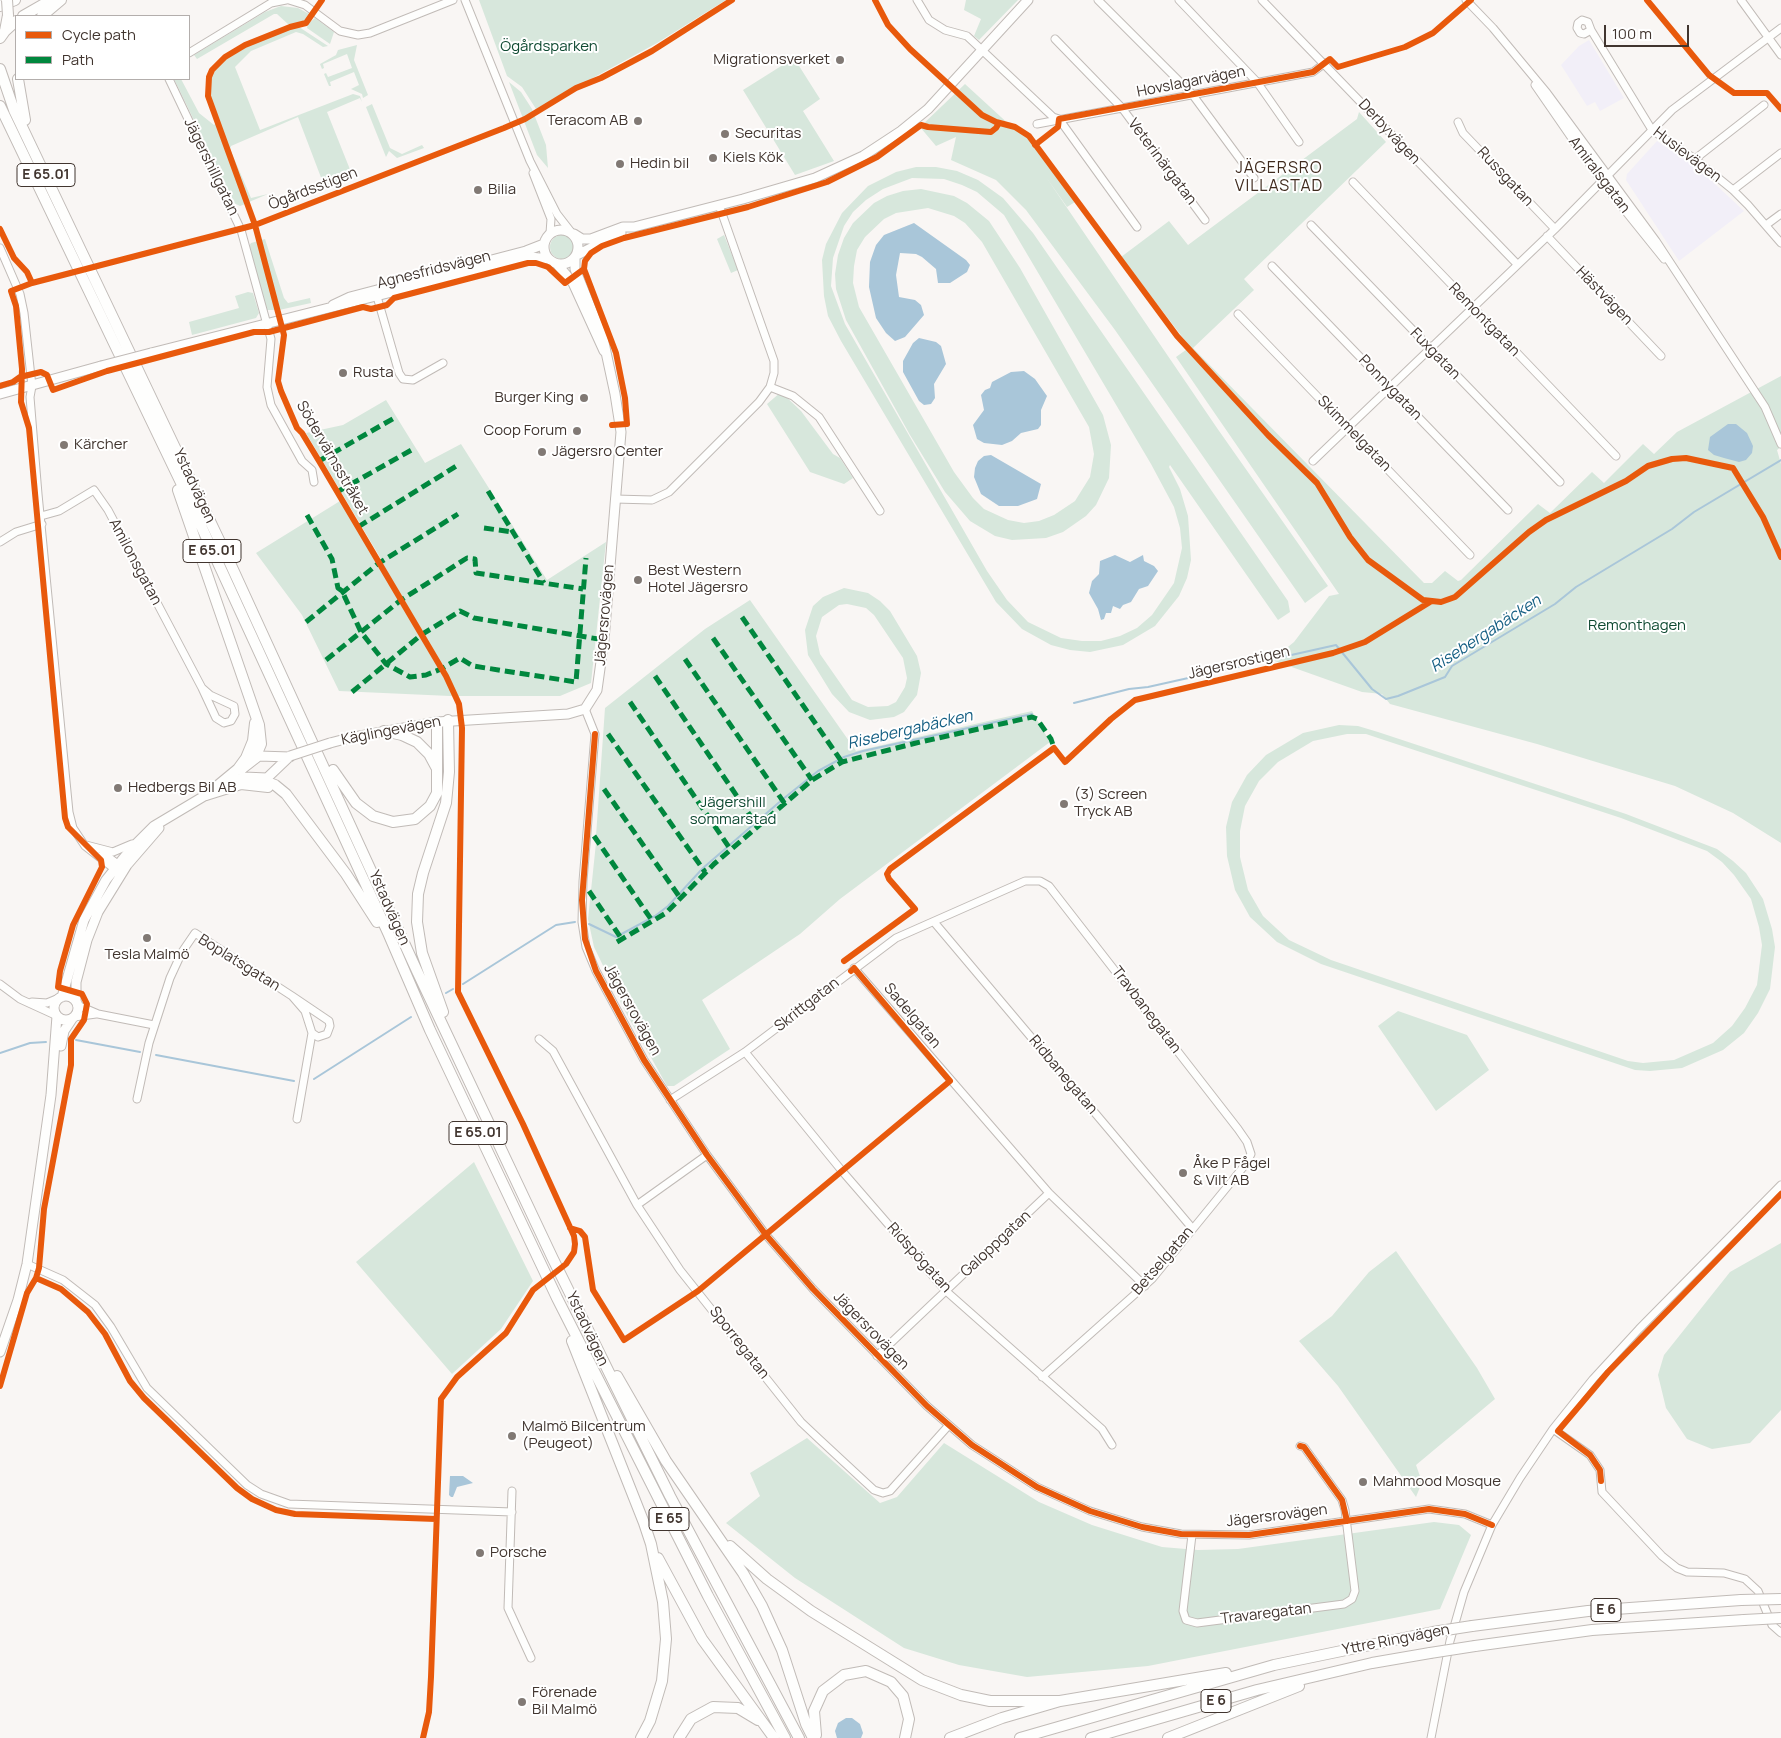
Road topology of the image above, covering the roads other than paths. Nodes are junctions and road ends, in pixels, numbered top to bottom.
1 (7, 0) edge
2 (15, 0) edge
3 (51, 0) edge
4 (61, 0) edge
5 (288, 0) edge
6 (453, 0) edge
7 (465, 0) edge
8 (917, 0) edge
9 (1028, 0) edge
10 (1098, 0) edge
11 (1178, 0) edge
12 (1262, 0) edge
13 (1466, 0) edge
14 (1741, 0) edge
15 (0, 6) edge
16 (25, 15) edge
17 (43, 15) edge
18 (12, 18) edge
19 (1781, 28) edge
20 (1591, 30) dead end
21 (2, 38) edge
22 (1768, 38) junction
23 (1055, 39) dead end
24 (190, 52) edge
25 (981, 52) junction
26 (1781, 55) edge
27 (1325, 63) junction
28 (1522, 63) junction
29 (0, 69) edge
30 (18, 80) edge
31 (169, 80) edge
32 (1257, 82) junction
33 (1192, 94) junction
34 (1764, 105) dead end
35 (0, 106) edge
36 (1122, 108) junction
37 (0, 119) edge
38 (1059, 119) junction
39 (1458, 122) dead end
40 (1036, 124) dead end
41 (1652, 130) junction
42 (1299, 142) dead end
43 (18, 145) junction
44 (31, 145) junction
45 (1781, 153) edge
46 (1695, 158) junction
47 (530, 161) junction
48 (1609, 175) junction
49 (1254, 178) dead end
50 (1353, 182) dead end
51 (1602, 182) junction
52 (1733, 190) junction
53 (719, 205) junction
54 (1781, 214) edge
55 (1206, 220) dead end
56 (1766, 224) junction
57 (1311, 225) dead end
58 (634, 226) junction
59 (1137, 227) dead end
60 (1555, 229) junction
61 (550, 233) junction
62 (572, 233) junction
63 (1547, 236) junction
64 (1781, 243) edge
65 (544, 244) junction
66 (0, 248) edge
67 (576, 256) junction
68 (553, 261) junction
69 (1517, 264) junction
70 (1272, 266) dead end
71 (1684, 282) junction
72 (376, 294) junction
73 (1472, 308) junction
74 (1238, 314) dead end
75 (266, 323) junction
76 (1430, 349) junction
77 (607, 356) junction
78 (1661, 356) dead end
79 (443, 363) dead end
80 (32, 386) junction
81 (770, 386) junction
82 (1389, 388) junction
83 (0, 394) edge
84 (1348, 428) junction
85 (156, 430) junction
86 (1781, 444) edge
87 (1616, 456) dead end
88 (1313, 461) dead end
89 (314, 482) dead end
90 (1560, 482) dead end
91 (615, 499) junction
92 (1508, 510) dead end
93 (880, 511) dead end
94 (41, 520) junction
95 (0, 542) edge
96 (1470, 555) dead end
97 (202, 688) junction
98 (296, 704) junction
99 (585, 709) junction
100 (254, 712) junction
101 (448, 720) junction
102 (437, 722) junction
103 (384, 730) junction
104 (289, 757) junction
105 (254, 758) junction
106 (438, 770) junction
107 (258, 778) junction
108 (224, 785) junction
109 (206, 795) junction
110 (179, 809) junction
111 (300, 812) junction
112 (141, 838) junction
113 (80, 840) junction
114 (99, 850) junction
115 (119, 869) junction
116 (1029, 880) joint
117 (934, 922) junction
118 (854, 968) junction
119 (0, 984) edge
120 (292, 996) junction
121 (60, 998) junction
122 (20, 999) junction
123 (416, 999) junction
124 (77, 1003) junction
125 (98, 1014) junction
126 (56, 1016) junction
127 (73, 1018) junction
128 (154, 1025) junction
129 (312, 1033) junction
130 (538, 1039) dead end
131 (745, 1052) junction
132 (51, 1095) junction
133 (476, 1096) junction
134 (137, 1100) dead end
135 (670, 1100) junction
136 (297, 1119) dead end
137 (1251, 1154) joint
138 (707, 1155) junction
139 (1781, 1185) edge
140 (1050, 1193) junction
141 (637, 1205) junction
142 (1192, 1228) junction
143 (27, 1264) junction
144 (1145, 1286) junction
145 (946, 1291) junction
146 (557, 1298) junction
147 (574, 1301) junction
148 (0, 1352) edge
149 (877, 1356) junction
150 (1042, 1376) junction
151 (949, 1425) junction
152 (1553, 1429) junction
153 (1112, 1445) dead end
154 (1300, 1446) dead end
155 (512, 1491) dead end
156 (512, 1512) junction
157 (708, 1521) junction
158 (1347, 1521) junction
159 (1492, 1525) junction
160 (1192, 1535) junction
161 (651, 1544) junction
162 (1781, 1599) edge
163 (1781, 1618) edge
164 (1781, 1633) edge
165 (531, 1658) dead end
166 (1342, 1670) junction
167 (1252, 1671) junction
168 (1060, 1701) junction
169 (641, 1738) edge
170 (679, 1738) edge
171 (773, 1738) edge
172 (785, 1738) edge
173 (799, 1738) edge
174 (815, 1738) edge
175 (905, 1738) edge
176 (950, 1738) edge
177 (1020, 1738) edge
178 (1091, 1738) edge
179 (1168, 1738) edge
180 (1431, 1738) edge

1 - 18 highway, bridge
2 - 15 highway
3 - 16 highway
4 - 17 highway
5 - 6 street
5 - 24 street
7 - 47 street
8 - 25 street
9 - 25 main road
10 - 33 street
11 - 32 street
12 - 27 street, Derbyvägen
13 - 28 street, Amiralsgatan
14 - 22 street
18 - 21 highway
19 - 22 street
20 - 41 street, Husievägen
22 - 26 street
22 - 41 street
23 - 36 street, Veterinärgatan
25 - 38 street
25 - 53 main road
27 - 32 street, Hovslagarvägen
27 - 69 street, Derbyvägen
28 - 48 street, Amiralsgatan
28 - 51 street, Amiralsgatan
29 - 44 highway, Ystadvägen / E 65.01
30 - 44 highway
31 - 75 street, Jägershillgatan
32 - 33 street, Hovslagarvägen
32 - 42 street
33 - 36 street, Hovslagarvägen
33 - 49 street
34 - 46 street
35 - 43 highway, Ystadvägen / E 65.01
36 - 38 street, Hovslagarvägen
36 - 55 street, Veterinärgatan
37 - 43 highway
38 - 40 street, Hovslagarvägen
38 - 59 street
39 - 60 street, Russgatan
41 - 46 street, Husievägen
41 - 48 street
43 - 85 highway, Ystadvägen / E 65.01
44 - 98 highway, Ystadvägen / E 65.01
45 - 52 street
46 - 52 street, Husievägen
47 - 61 street
47 - 62 street
48 - 51 street
48 - 71 street, Amiralsgatan
50 - 73 street, Remontgatan
51 - 60 street
51 - 71 street, Amiralsgatan
52 - 56 street, Husievägen
53 - 58 main road
53 - 81 street
54 - 56 street
56 - 64 street, Husievägen
57 - 76 street, Fuxgatan
58 - 62 main road
58 - 67 main road
60 - 63 street
61 - 62 main road
61 - 65 main road
62 - 67 main road
63 - 69 street
63 - 78 street, Hästvägen
65 - 68 main road
65 - 72 main road, Agnesfridsvägen
66 - 80 street
67 - 68 main road
67 - 77 main road, Jägersrovägen
68 - 72 main road, Agnesfridsvägen
68 - 77 main road, Jägersrovägen
69 - 73 street
70 - 82 street, Ponnygatan
71 - 86 street, Amiralsgatan
72 - 75 main road, Agnesfridsvägen
72 - 79 street
73 - 76 street
73 - 87 street, Remontgatan
74 - 84 street, Skimmelgatan
75 - 80 main road, Agnesfridsvägen, bridge
75 - 89 street, Jägershillgatan
76 - 82 street
76 - 90 street, Fuxgatan
77 - 91 main road, Jägersrovägen
80 - 83 main road, Agnesfridsvägen
80 - 94 street
81 - 91 street
81 - 93 street
82 - 84 street
82 - 92 street, Ponnygatan
84 - 88 street
84 - 96 street, Skimmelgatan
85 - 100 highway
85 - 123 highway, Ystadvägen / E 65.01
91 - 99 main road, Jägersrovägen
94 - 95 street
94 - 97 street, Amilonsgatan
94 - 113 street
97 - 97 street, Amilonsgatan
98 - 106 highway
98 - 133 highway, Ystadvägen / E 65.01
99 - 101 main road, Käglingevägen
99 - 135 street, Jägersrovägen
100 - 105 highway
100 - 109 highway
101 - 102 main road, Käglingevägen
101 - 133 highway
102 - 103 main road, Käglingevägen
102 - 106 highway
103 - 104 main road, Käglingevägen, bridge
103 - 106 highway
104 - 105 main road, Käglingevägen
104 - 107 main road, Käglingevägen
105 - 107 main road
105 - 108 main road, Käglingevägen
107 - 108 main road, Käglingevägen
107 - 111 highway
108 - 109 main road, Käglingevägen
109 - 110 main road, Käglingevägen
109 - 111 highway
110 - 112 main road, Käglingevägen
110 - 115 main road, Käglingevägen
111 - 123 highway
112 - 114 street
112 - 115 main road, Käglingevägen
113 - 114 street
113 - 115 street
114 - 115 street
115 - 121 main road, Käglingevägen
115 - 124 main road, Käglingevägen
116 - 117 street, Skrittgatan
116 - 137 street, Travbanegatan
117 - 118 street, Skrittgatan
117 - 142 street, Ridbanegatan
118 - 131 street, Skrittgatan
118 - 140 street, Sadelgatan
119 - 122 street
120 - 128 street, Boplatsgatan
120 - 129 street, Boplatsgatan
120 - 129 street, Boplatsgatan
121 - 122 street
121 - 124 main road
121 - 126 main road
122 - 126 street
123 - 146 highway, Ystadvägen / E 65.01
124 - 125 street
124 - 127 main road
125 - 127 street
125 - 128 street
126 - 127 main road
126 - 132 main road
127 - 132 main road
128 - 134 street, Boplatsgatan
129 - 136 street
130 - 141 street, Sporregatan
131 - 135 street, Skrittgatan
131 - 145 street, Ridspögatan
132 - 143 main road
133 - 147 highway, Ystadvägen / E 65.01
135 - 138 street, Jägersrovägen
137 - 142 street, Betselgatan
138 - 141 street
138 - 149 street, Jägersrovägen
139 - 152 street
140 - 144 street, Sadelgatan
140 - 145 street, Galoppgatan
141 - 151 street, Sporregatan
142 - 144 street, Betselgatan
143 - 148 main road
143 - 156 street
144 - 150 street, Betselgatan
145 - 149 street, Galoppgatan
145 - 150 street, Ridspögatan
146 - 161 highway
146 - 172 highway, Ystadvägen / E 65
147 - 157 highway
147 - 173 highway, Ystadvägen / E 65
149 - 151 street, Jägersrovägen
150 - 153 street, Ridspögatan
151 - 160 street, Jägersrovägen
152 - 159 street
152 - 164 street
154 - 158 street
155 - 156 street
156 - 165 street
157 - 168 highway
157 - 174 highway
158 - 159 street, Jägersrovägen
158 - 160 street, Jägersrovägen
158 - 160 street, Travaregatan
159 - 180 street
161 - 169 highway
161 - 171 highway
162 - 167 highway, Yttre Ringvägen / E 6, bridge
163 - 166 highway, Yttre Ringvägen / E 6, bridge
166 - 178 highway, Yttre Ringvägen / E 6
166 - 179 highway
167 - 168 highway
167 - 177 highway, Yttre Ringvägen / E 6
168 - 176 highway
170 - 171 highway
174 - 175 highway

